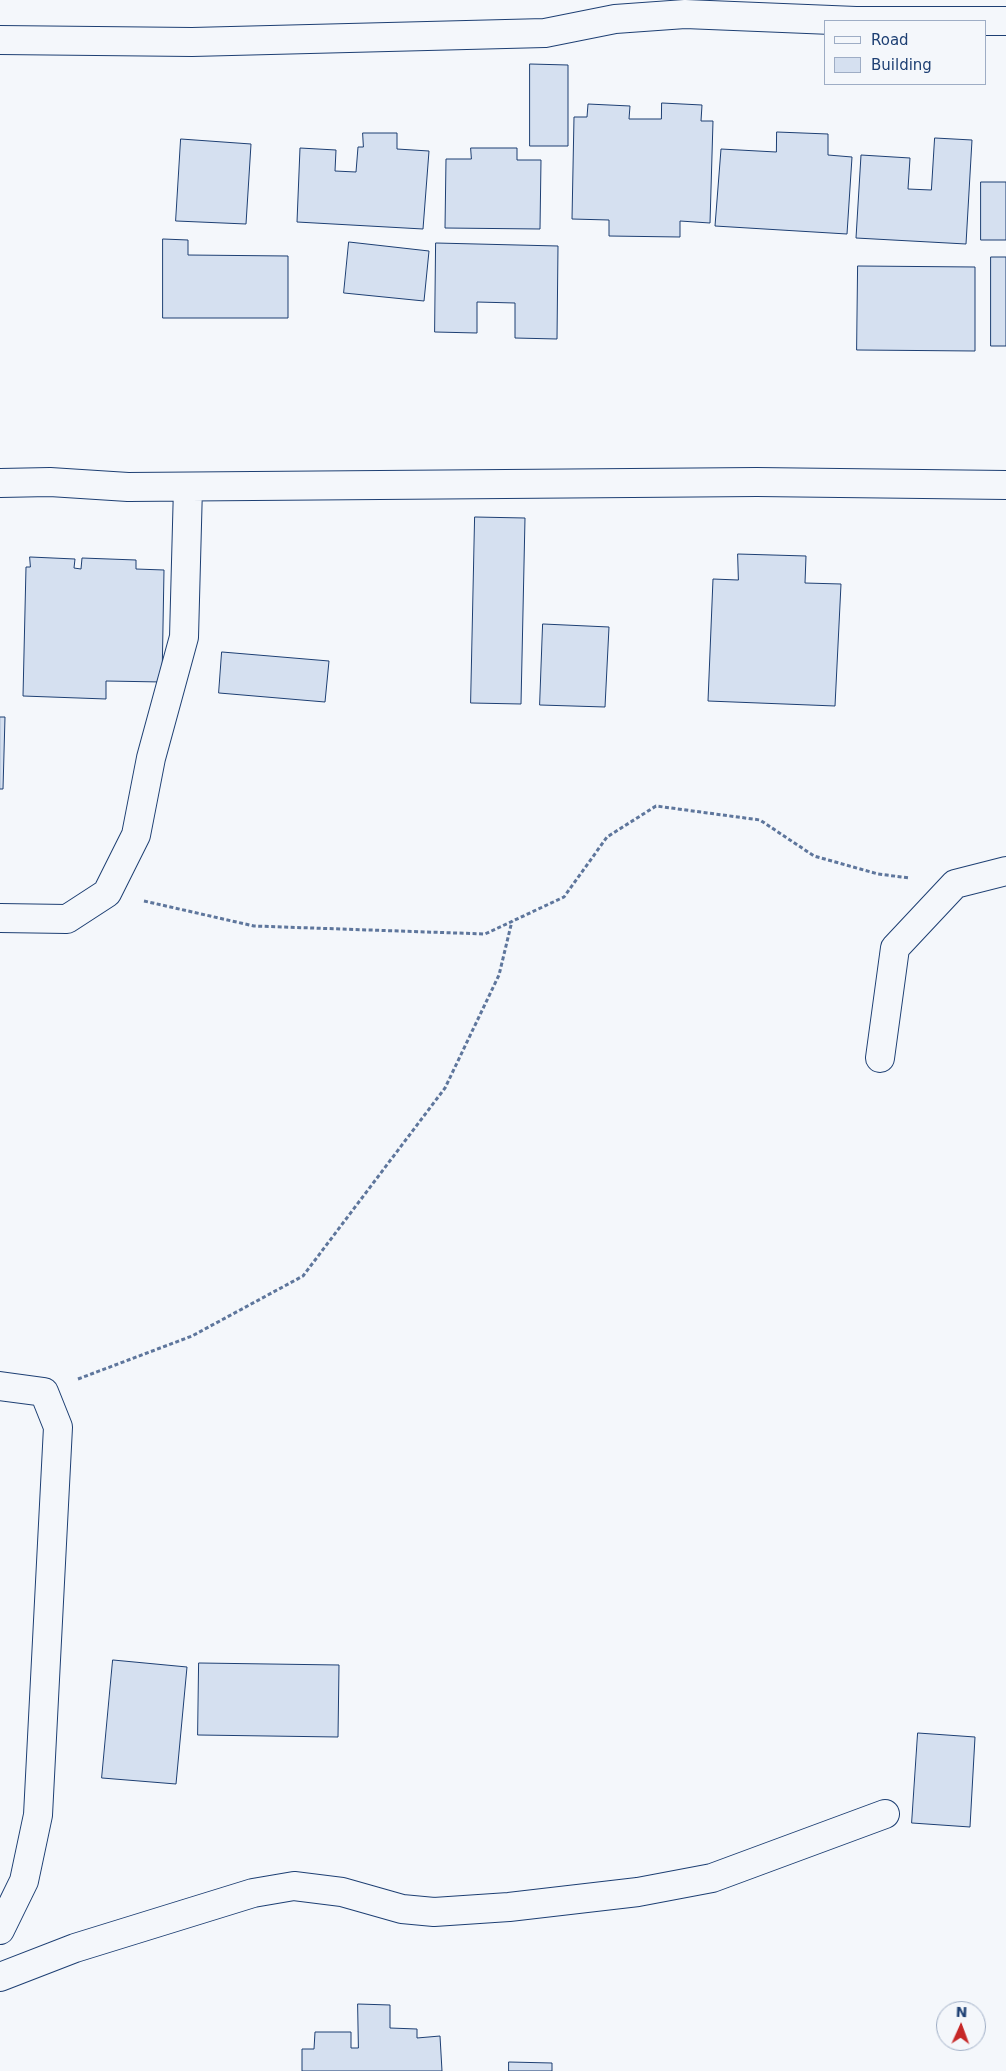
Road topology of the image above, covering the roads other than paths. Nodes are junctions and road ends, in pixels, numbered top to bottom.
1 (832, 20) edge
2 (986, 20) edge
3 (1006, 20) edge
4 (0, 40) edge
5 (0, 483) edge
6 (1006, 485) edge
7 (188, 487) junction
8 (1006, 871) edge
9 (0, 918) edge
10 (880, 1058) dead end
11 (0, 1386) edge
12 (885, 1814) dead end
13 (0, 1930) edge
14 (0, 1977) edge

1 - 4 street
2 - 3 street
5 - 7 street
6 - 7 street
7 - 9 street
8 - 10 street
11 - 13 street
12 - 14 street

